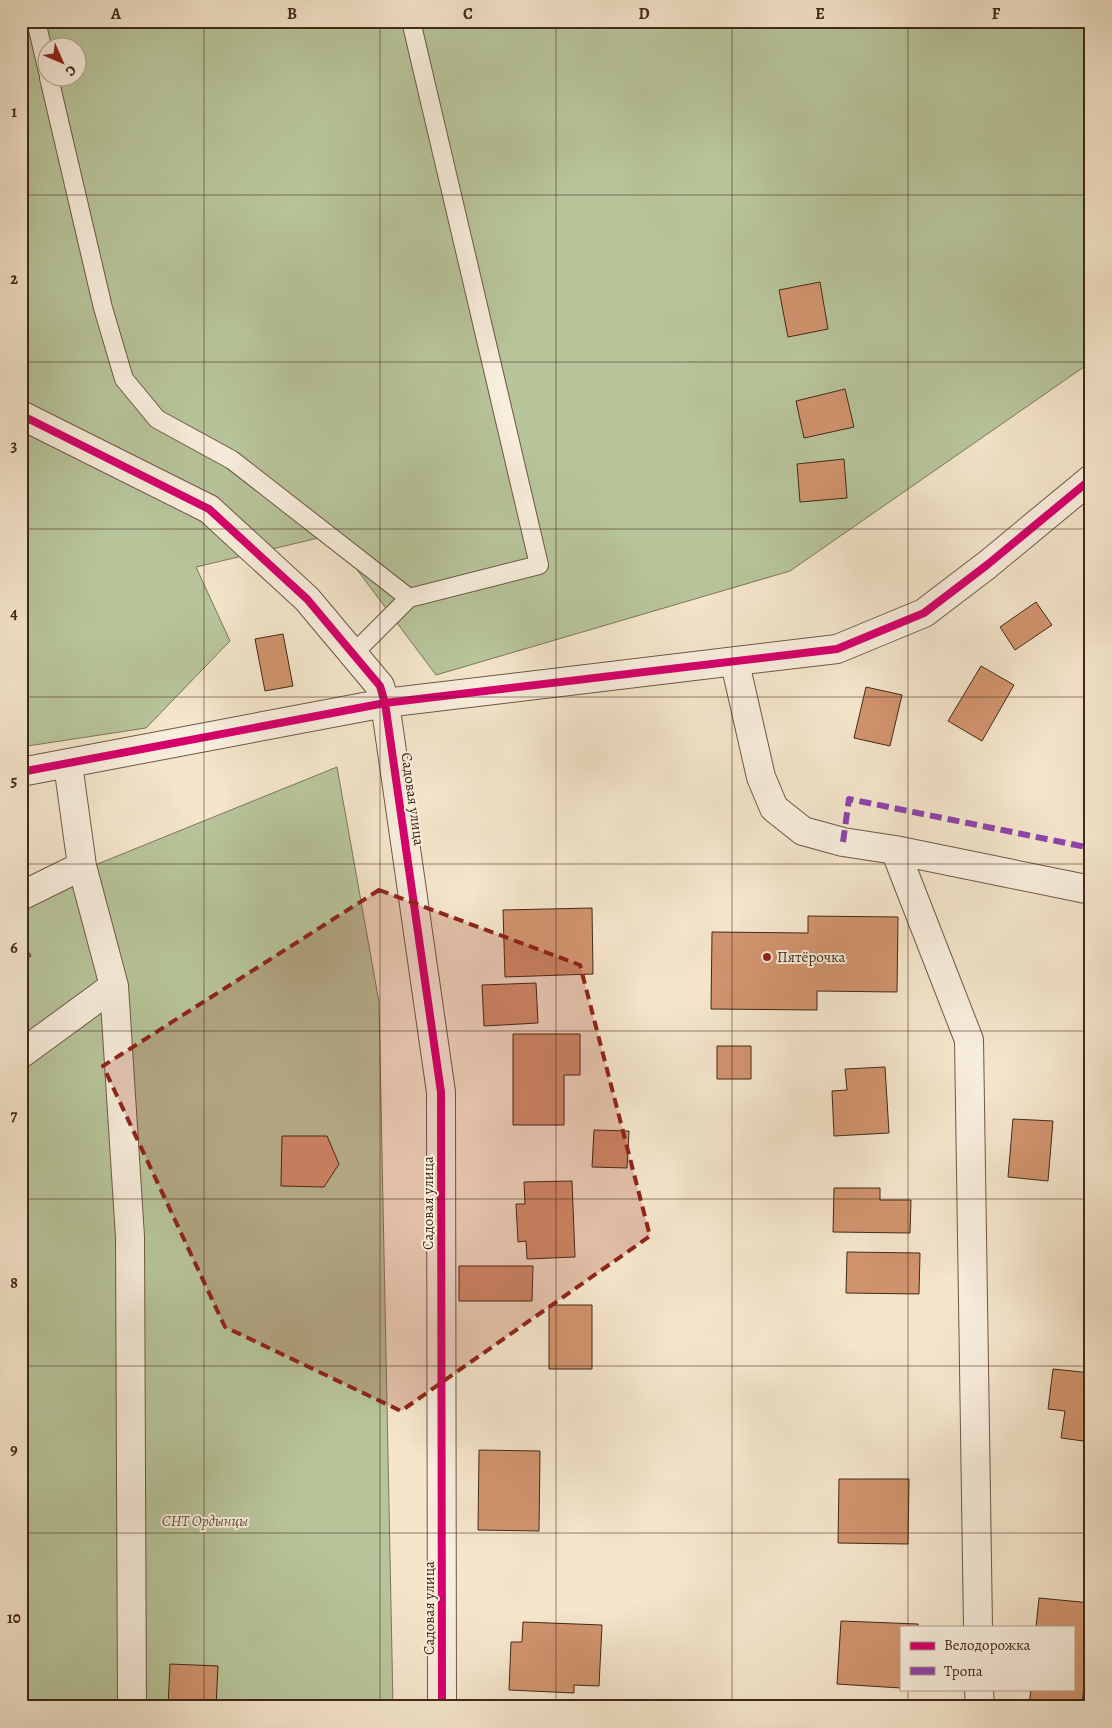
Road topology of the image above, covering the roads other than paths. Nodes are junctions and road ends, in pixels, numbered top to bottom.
1 (36, 21) edge
2 (411, 21) edge
3 (40, 38) edge
4 (51, 88) edge
5 (21, 415) edge
6 (1091, 479) edge
7 (409, 598) junction
8 (353, 654) junction
9 (735, 663) junction
10 (385, 703) junction
11 (68, 764) junction
12 (21, 772) edge
13 (895, 850) junction
14 (82, 866) junction
15 (1091, 890) edge
16 (21, 896) edge
17 (114, 986) junction
18 (21, 1054) edge
19 (978, 1626) edge
20 (979, 1690) edge
21 (132, 1707) edge
22 (442, 1707) edge
23 (980, 1707) edge

1 - 3 lane
2 - 7 lane
4 - 7 lane
5 - 8 street, Садовая улица
6 - 9 street
7 - 8 lane
8 - 10 street, Садовая улица
9 - 10 street
9 - 13 street
10 - 11 street
10 - 22 street, Садовая улица
11 - 12 street
11 - 14 street
13 - 15 street
13 - 19 street
14 - 16 street
14 - 17 street
17 - 18 street
17 - 21 street
20 - 23 street

